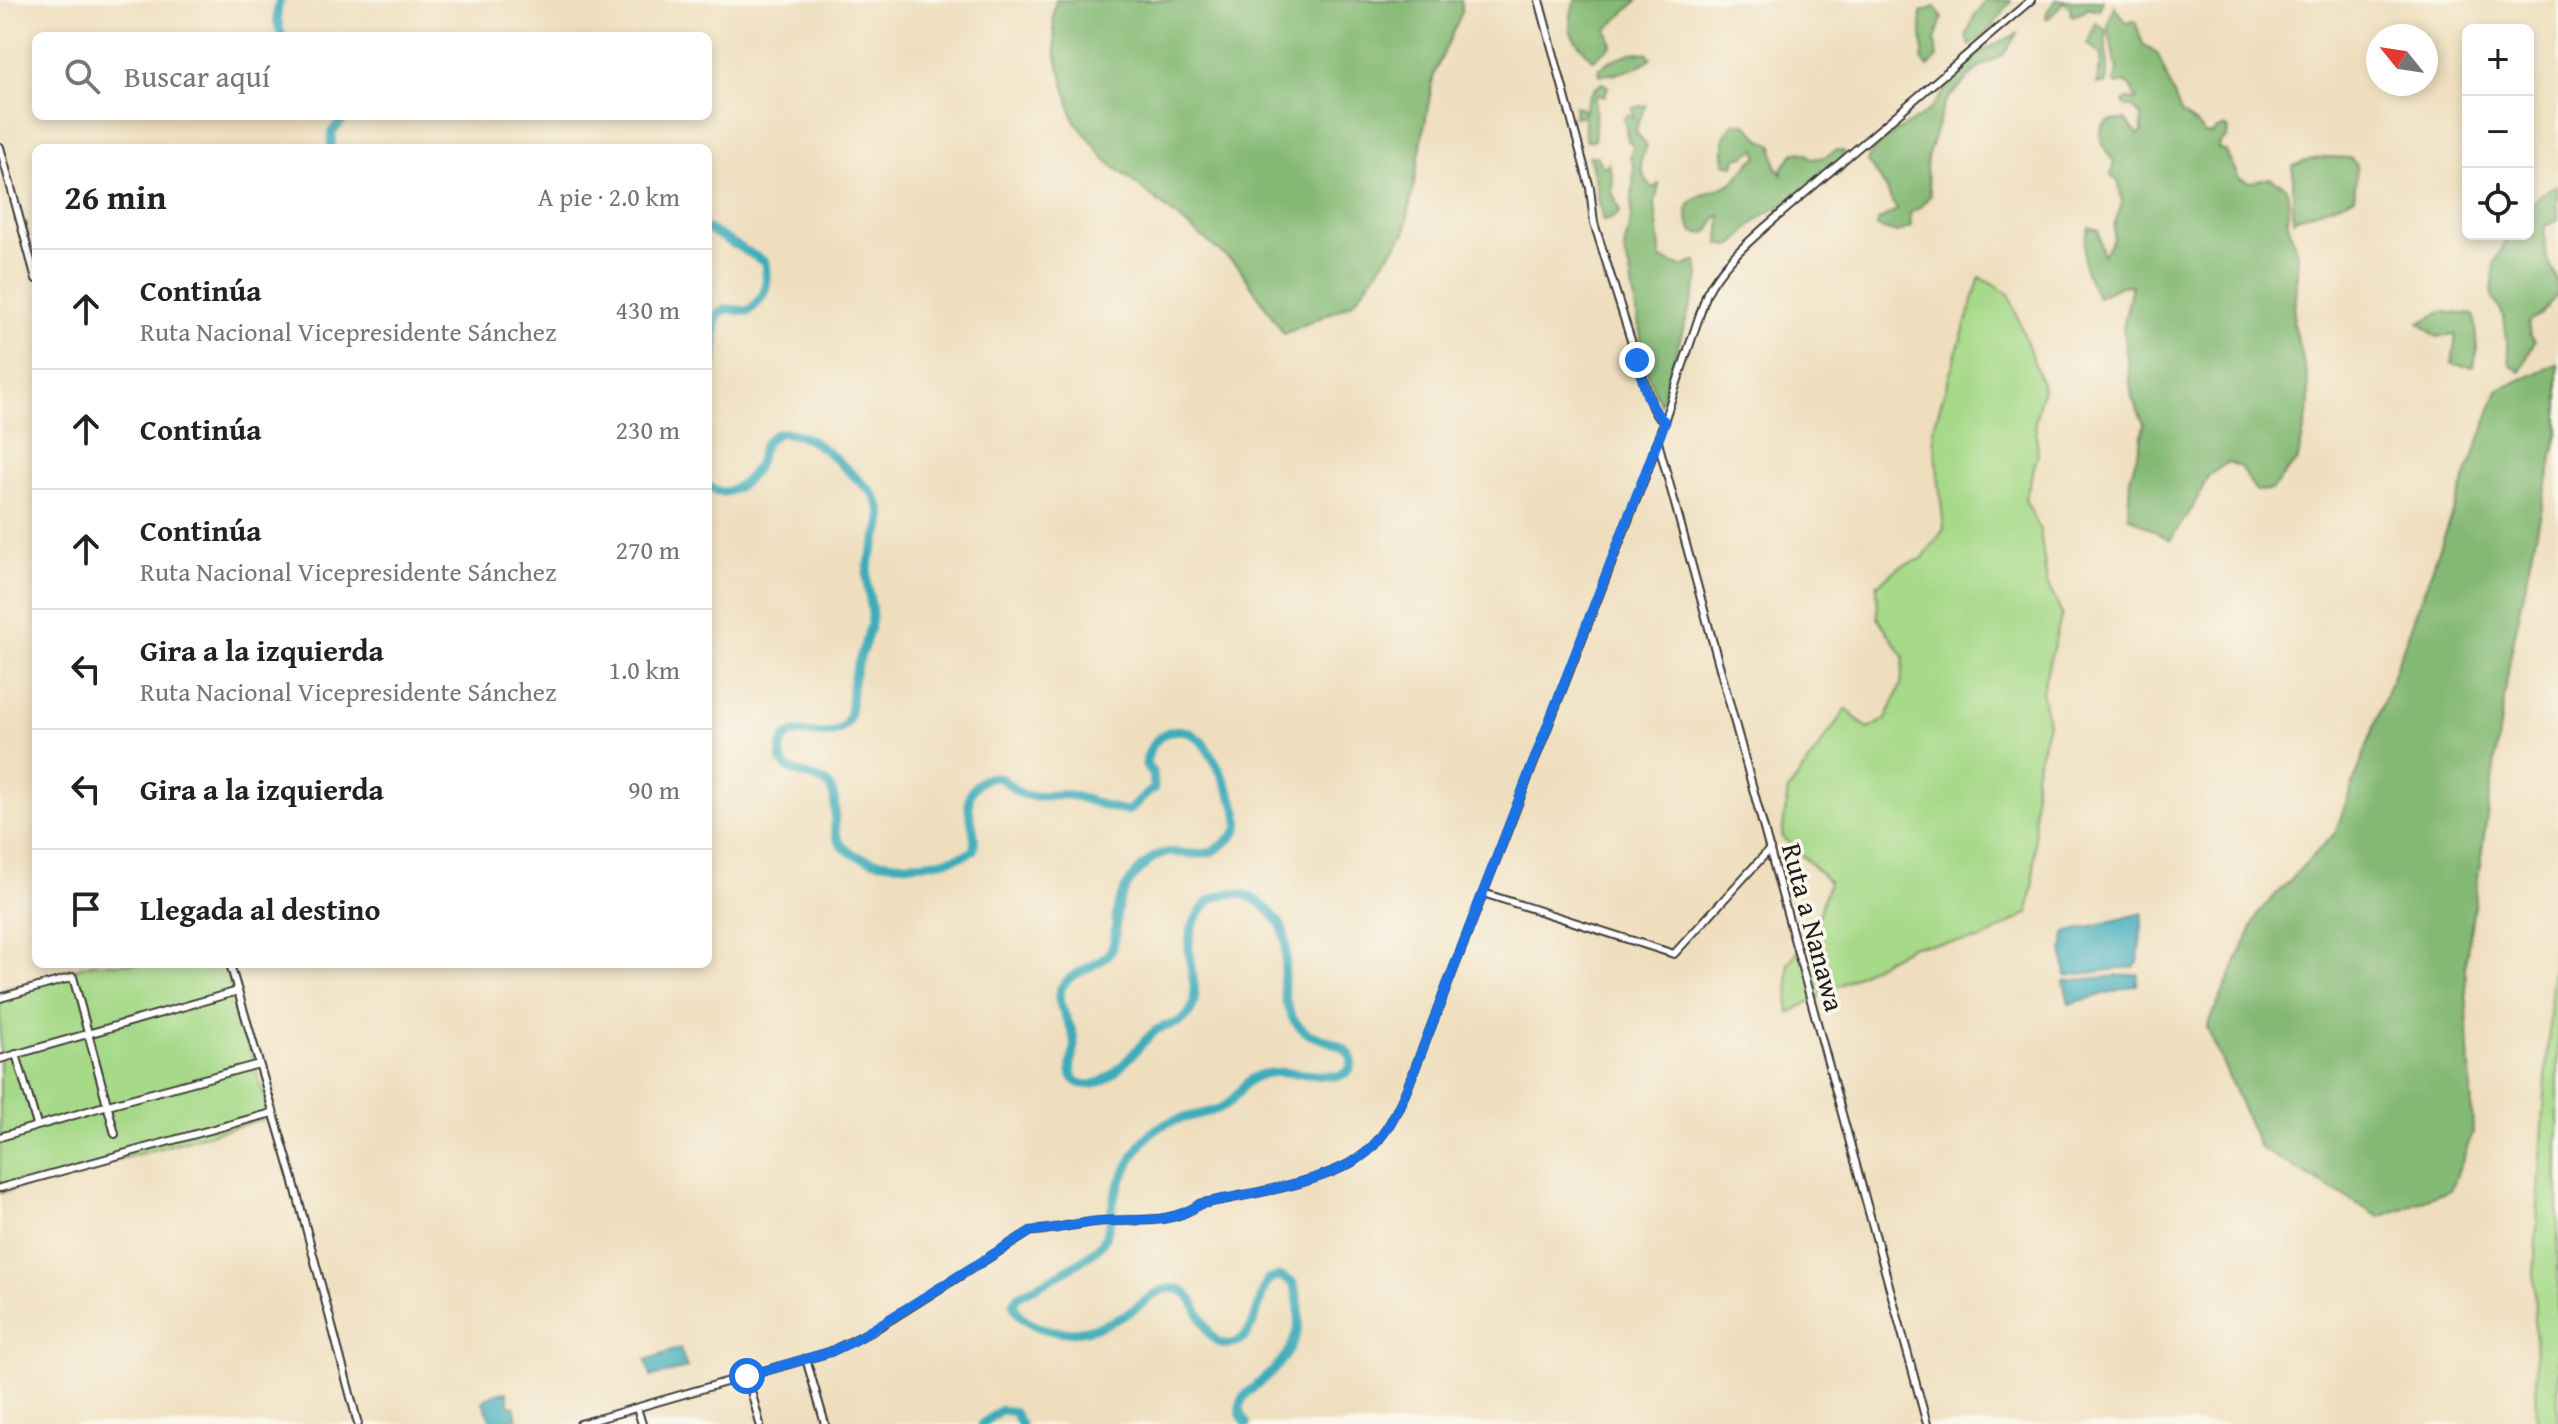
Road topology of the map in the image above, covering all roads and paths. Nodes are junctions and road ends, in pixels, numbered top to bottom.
1 (1539, 0) edge
2 (2031, 0) edge
3 (0, 147) edge
4 (32, 264) edge
5 (1665, 422) junction
6 (1658, 442) junction
7 (1648, 469) junction
8 (1665, 470) junction
9 (1770, 849) junction
10 (1483, 893) junction
11 (231, 968) edge
12 (238, 991) junction
13 (0, 998) edge
14 (87, 1034) junction
15 (16, 1054) junction
16 (0, 1059) edge
17 (259, 1064) junction
18 (108, 1105) junction
19 (272, 1113) junction
20 (37, 1125) junction
21 (115, 1134) dead end
22 (0, 1137) edge
23 (0, 1188) edge
24 (806, 1359) junction
25 (747, 1376) junction
26 (637, 1408) junction
27 (358, 1424) edge
28 (580, 1424) edge
29 (642, 1424) edge
30 (760, 1424) edge
31 (825, 1424) edge
32 (1927, 1424) edge

1 - 5 street
2 - 5 street
3 - 4 street
5 - 6 street
6 - 7 street
6 - 8 street, Ruta a Nanawa
7 - 8 street
7 - 10 street
8 - 9 street, Ruta a Nanawa
9 - 10 street
9 - 32 street, Ruta a Nanawa
10 - 24 street
11 - 12 street
12 - 14 street
12 - 17 street
13 - 14 street
14 - 15 street
14 - 18 street
15 - 16 street
15 - 20 street
17 - 18 street
17 - 19 street
18 - 20 street
18 - 21 street
19 - 23 street
19 - 27 street
20 - 22 street
24 - 25 street
24 - 31 street
25 - 26 street
25 - 30 street
26 - 28 street
26 - 29 street

